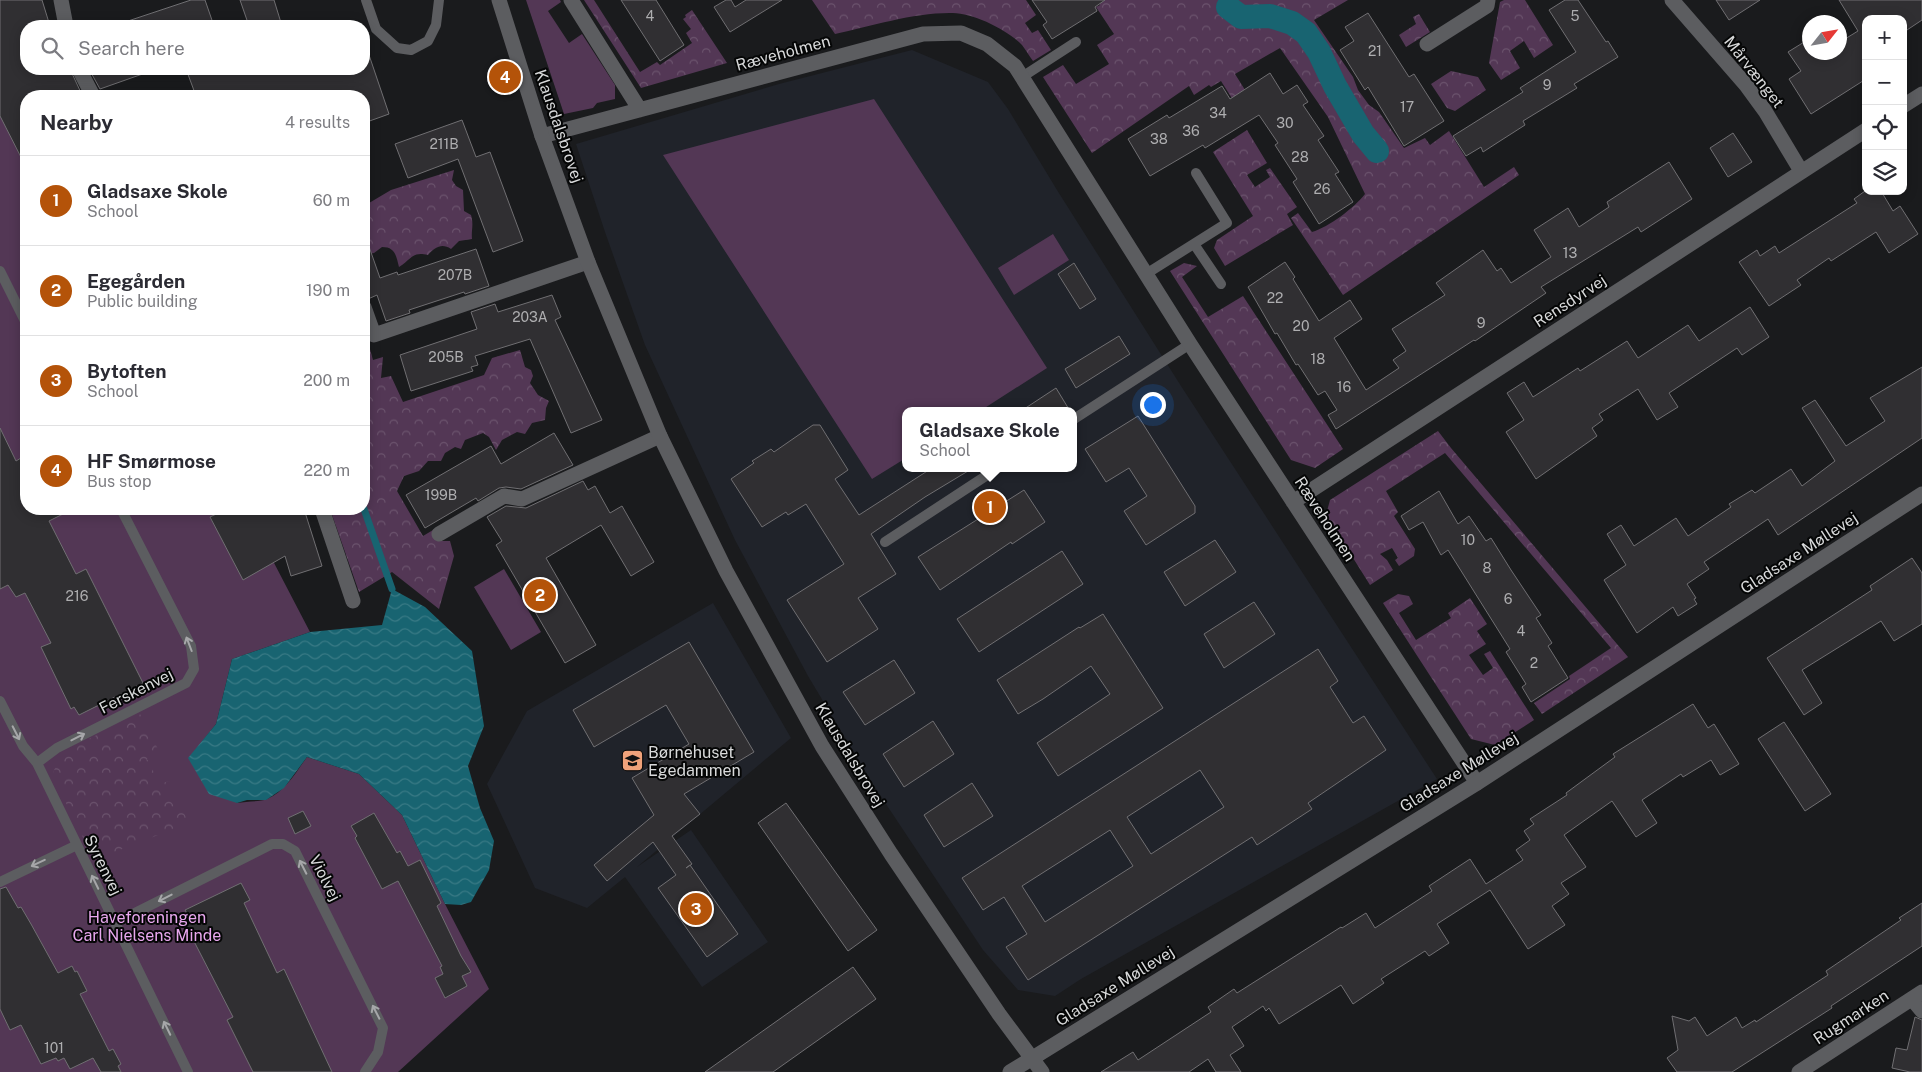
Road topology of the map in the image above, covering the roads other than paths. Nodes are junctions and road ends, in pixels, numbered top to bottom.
1 (61, 0) edge
2 (366, 0) edge
3 (439, 0) edge
4 (499, 0) edge
5 (571, 0) edge
6 (1488, 0) edge
7 (1672, 0) edge
8 (65, 20) edge
9 (1076, 42) dead end
10 (1427, 44) dead end
11 (82, 75) edge
12 (1022, 77) junction
13 (90, 90) edge
14 (1922, 94) edge
15 (1905, 105) edge
16 (640, 110) junction
17 (1862, 133) edge
18 (542, 136) junction
19 (1801, 171) junction
20 (1196, 174) dead end
21 (1194, 244) junction
22 (588, 262) junction
23 (0, 271) edge
24 (1146, 274) junction
25 (1221, 284) dead end
26 (20, 310) edge
27 (370, 324) edge
28 (1190, 344) junction
29 (1077, 417) edge
30 (660, 436) junction
31 (992, 472) edge
32 (1922, 494) edge
33 (1293, 502) junction
34 (124, 515) edge
35 (324, 515) edge
36 (439, 534) dead end
37 (885, 542) dead end
38 (353, 600) dead end
39 (0, 700) edge
40 (37, 763) junction
41 (1477, 783) junction
42 (77, 845) junction
43 (0, 882) edge
44 (115, 923) junction
45 (1917, 995) edge
46 (1922, 1011) edge
47 (1031, 1059) junction
48 (188, 1072) edge
49 (365, 1072) edge
50 (1010, 1072) edge
51 (1042, 1072) edge
52 (1799, 1072) edge

1 - 8 street
2 - 3 lane
4 - 18 street, Klausdalsbrovej
5 - 16 street
6 - 10 street
7 - 19 street, Mårvænget
9 - 12 lane
11 - 13 street
12 - 16 street, Ræveholmen
12 - 24 street, Ræveholmen
14 - 15 street
16 - 18 street, Ræveholmen
17 - 19 street, Rensdyrvej
18 - 22 street, Klausdalsbrovej
19 - 33 street, Rensdyrvej
20 - 21 lane
21 - 24 lane
21 - 25 lane
22 - 27 street
22 - 30 street, Klausdalsbrovej
23 - 26 lane
24 - 28 street, Ræveholmen
28 - 29 lane
28 - 33 street, Ræveholmen
30 - 36 street
30 - 47 street, Klausdalsbrovej
31 - 37 lane
32 - 41 street, Gladsaxe Møllevej
33 - 41 street, Ræveholmen
40 -> 34 lane, Ferskenvej
35 - 38 street
39 -> 40 lane, Syrenvej
40 - 42 lane, Syrenvej
41 - 47 street, Gladsaxe Møllevej
42 -> 43 lane
44 -> 42 lane, Syrenvej
48 -> 44 lane, Syrenvej
49 -> 44 lane, Violvej
45 - 46 street
45 - 52 street, Rugmarken
47 - 50 street, Gladsaxe Møllevej
47 - 51 street, Klausdalsbrovej

